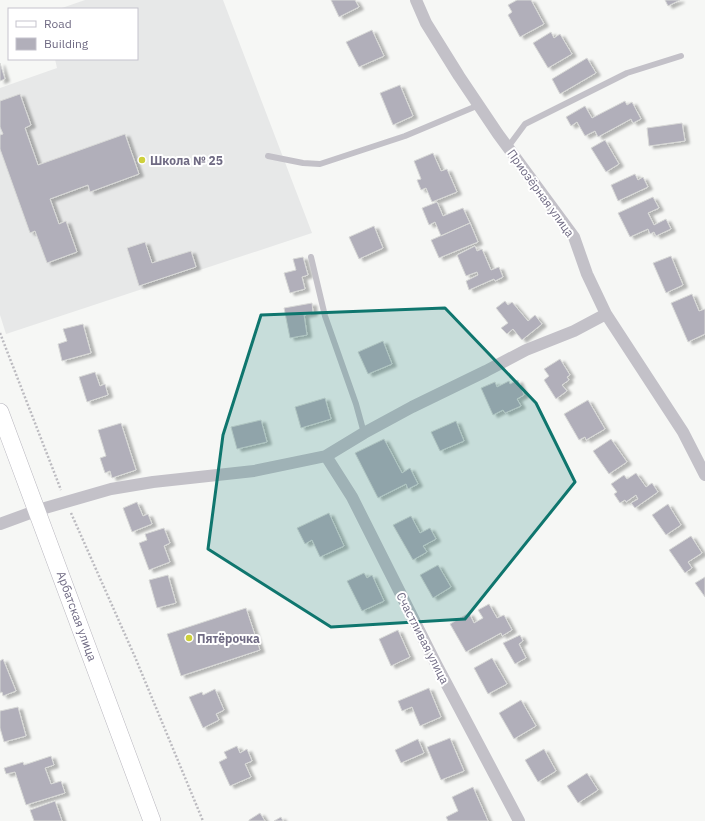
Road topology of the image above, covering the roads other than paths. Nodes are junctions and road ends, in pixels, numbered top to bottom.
1 (416, 0) edge
2 (681, 56) dead end
3 (479, 105) junction
4 (508, 147) junction
5 (268, 156) dead end
6 (312, 257) dead end
7 (606, 314) junction
8 (0, 412) edge
9 (364, 433) junction
10 (326, 456) junction
11 (705, 475) edge
12 (38, 510) junction
13 (0, 524) edge
14 (152, 821) edge
15 (519, 821) edge

1 - 3 street, Приозёрная улица
2 - 4 lane
3 - 4 street, Приозёрная улица
3 - 5 lane
4 - 7 street, Приозёрная улица
6 - 9 lane
7 - 9 street
7 - 11 street, Приозёрная улица
8 - 12 main road, Арбатская улица
9 - 10 street
10 - 12 street
10 - 15 street, Счастливая улица
12 - 13 street
12 - 14 main road, Арбатская улица

